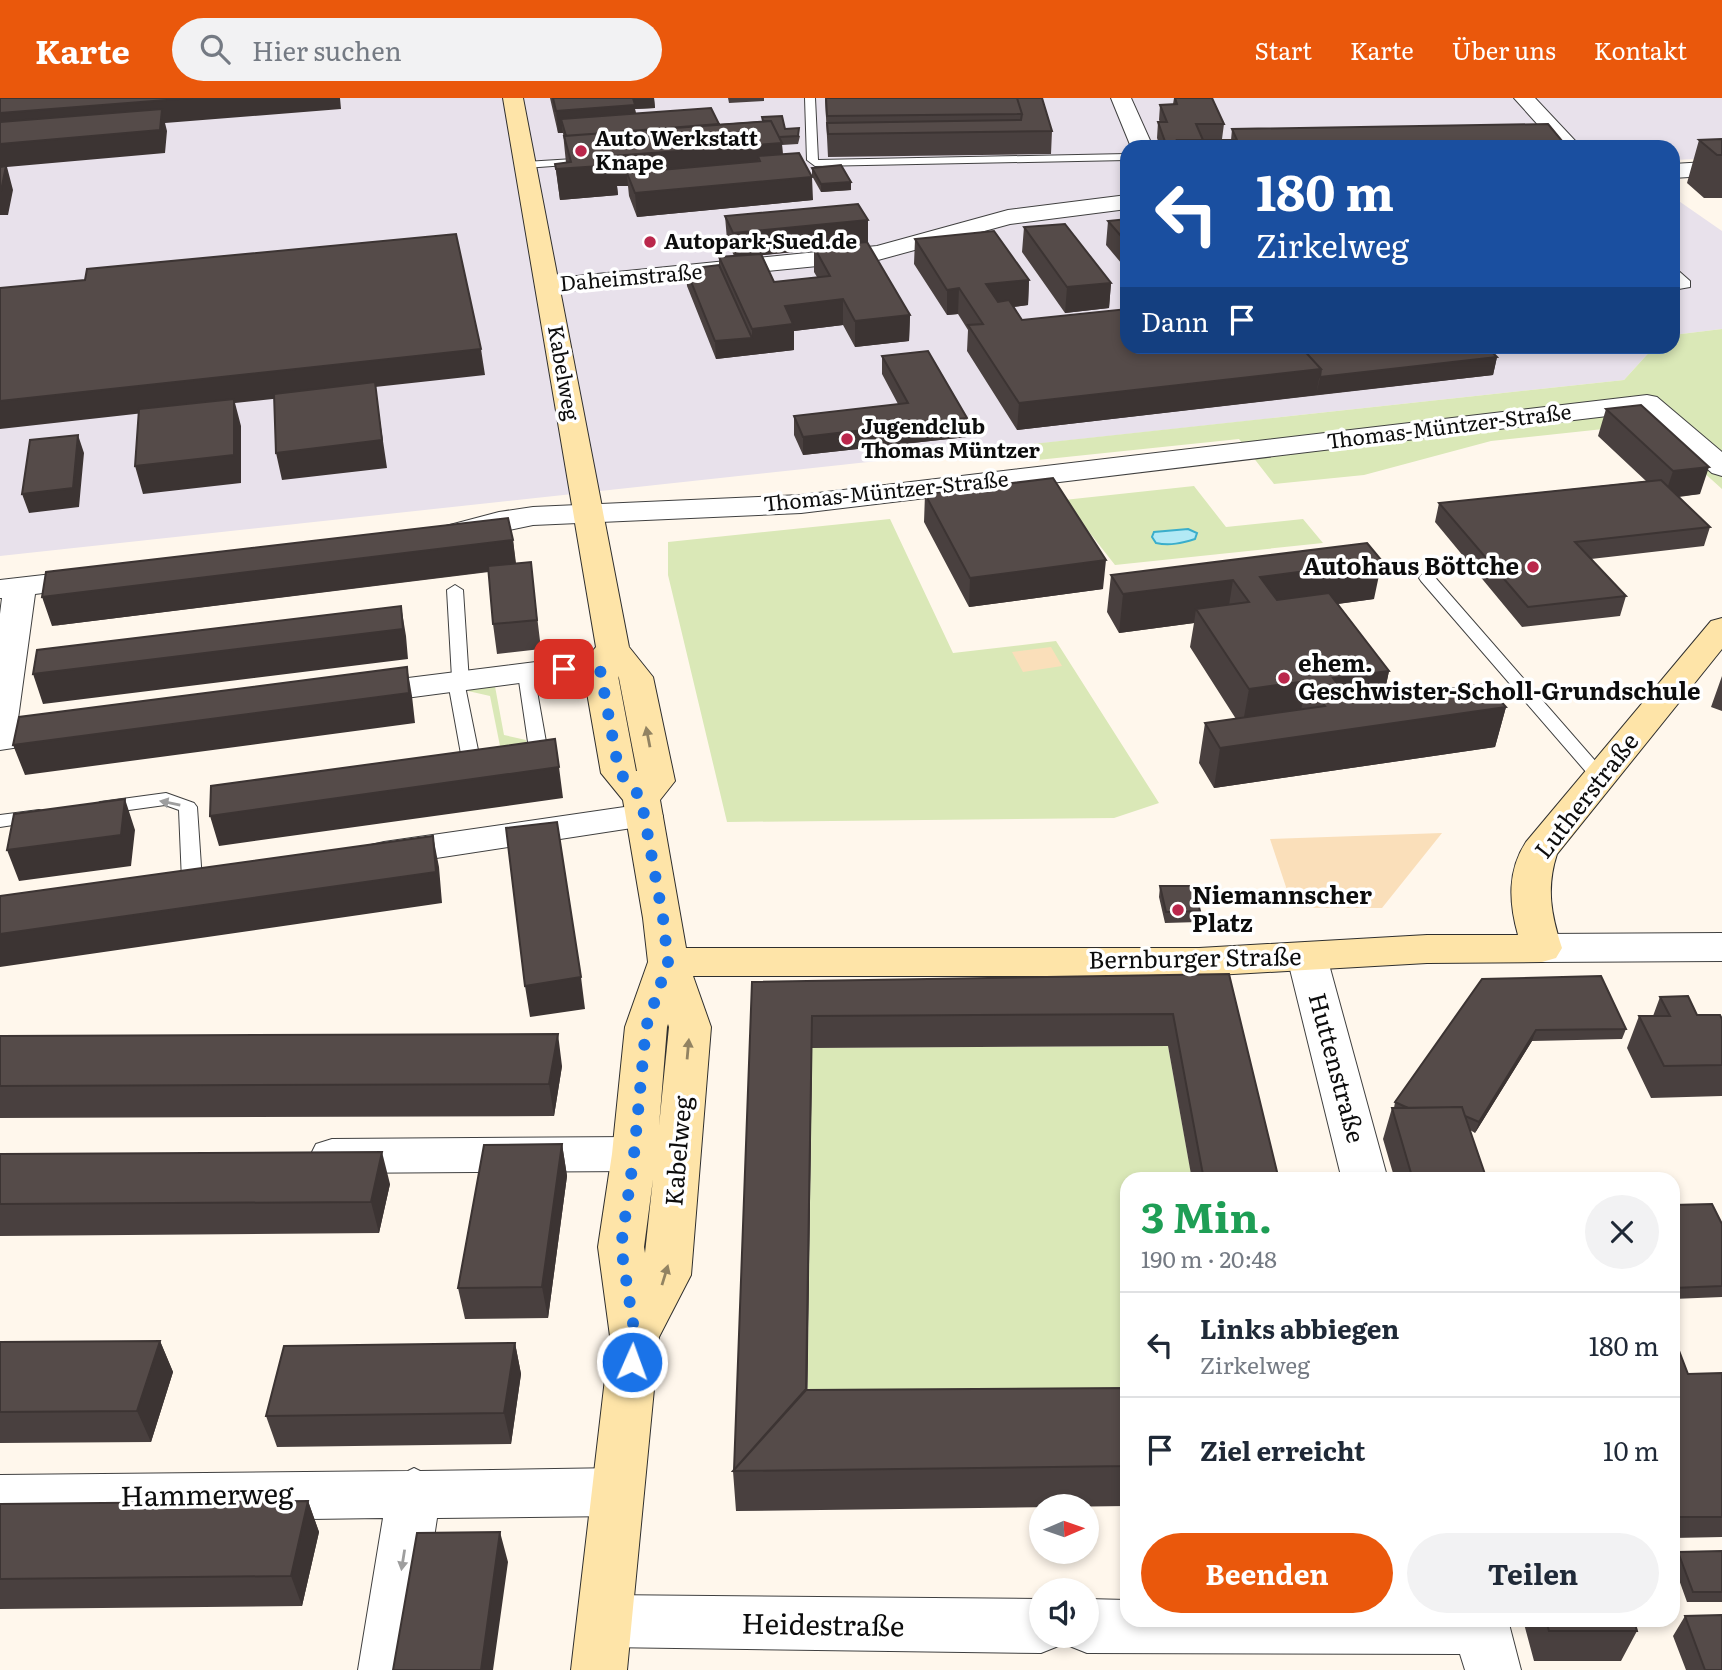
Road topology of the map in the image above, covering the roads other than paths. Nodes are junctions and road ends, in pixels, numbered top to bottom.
1 (513, 98) edge
2 (810, 98) edge
3 (1121, 98) edge
4 (1524, 98) edge
5 (1139, 140) edge
6 (1563, 140) edge
7 (1120, 157) edge
8 (603, 160) edge
9 (525, 165) junction
10 (1722, 168) edge
11 (1680, 171) edge
12 (1120, 203) edge
13 (547, 286) junction
14 (1722, 467) edge
15 (589, 513) junction
16 (428, 538) edge
17 (130, 574) edge
18 (1427, 578) dead end
19 (10, 588) edge
20 (454, 590) dead end
21 (1722, 628) edge
22 (606, 656) junction
23 (526, 674) junction
24 (458, 682) junction
25 (332, 698) edge
26 (0, 727) edge
27 (97, 727) edge
28 (0, 740) edge
29 (1599, 776) junction
30 (643, 807) junction
31 (83, 810) edge
32 (55, 814) edge
33 (0, 821) edge
34 (349, 859) edge
35 (231, 875) edge
36 (178, 883) joint
37 (1722, 947) edge
38 (1542, 948) junction
39 (1307, 957) junction
40 (668, 962) junction
41 (634, 1154) junction
42 (289, 1156) edge
43 (1363, 1172) edge
44 (635, 1336) junction
45 (414, 1492) junction
46 (618, 1492) junction
47 (0, 1499) edge
48 (1099, 1626) edge
49 (1029, 1627) edge
50 (1485, 1639) edge
51 (602, 1646) edge
52 (386, 1670) edge

1 - 9 main road, Kabelweg
2 - 7 lane
3 - 5 street
4 - 6 street
8 - 9 lane
9 - 13 main road, Kabelweg
10 - 11 street
12 - 13 street, Daheimstraße
13 - 15 main road, Kabelweg
14 - 15 street, Thomas-Müntzer-Straße
15 - 16 street, Thomas-Müntzer-Straße
15 - 22 main road, Kabelweg
17 - 19 street
18 - 29 lane
19 - 26 street
20 - 24 lane
21 - 29 main road, Lutherstraße
22 - 23 street
22 - 30 main road, Kabelweg
23 - 24 street
23 - 24 lane
24 - 25 street
27 - 28 street
29 - 38 main road, Lutherstraße
30 - 34 street
30 - 40 main road, Kabelweg
36 -> 31 lane
32 - 33 lane
35 - 36 street
37 - 38 street, Bernburger Straße
38 - 39 main road, Bernburger Straße
39 - 40 main road, Bernburger Straße
39 - 43 street, Huttenstraße
40 - 41 main road, Kabelweg
44 -> 40 main road, Kabelweg
41 - 42 street
41 - 44 main road, Kabelweg
44 - 46 main road, Kabelweg
45 - 46 street, Hammerweg
45 - 47 street, Hammerweg
45 -> 52 street
46 - 51 main road, Kabelweg
48 - 50 street
49 - 51 street, Heidestraße

